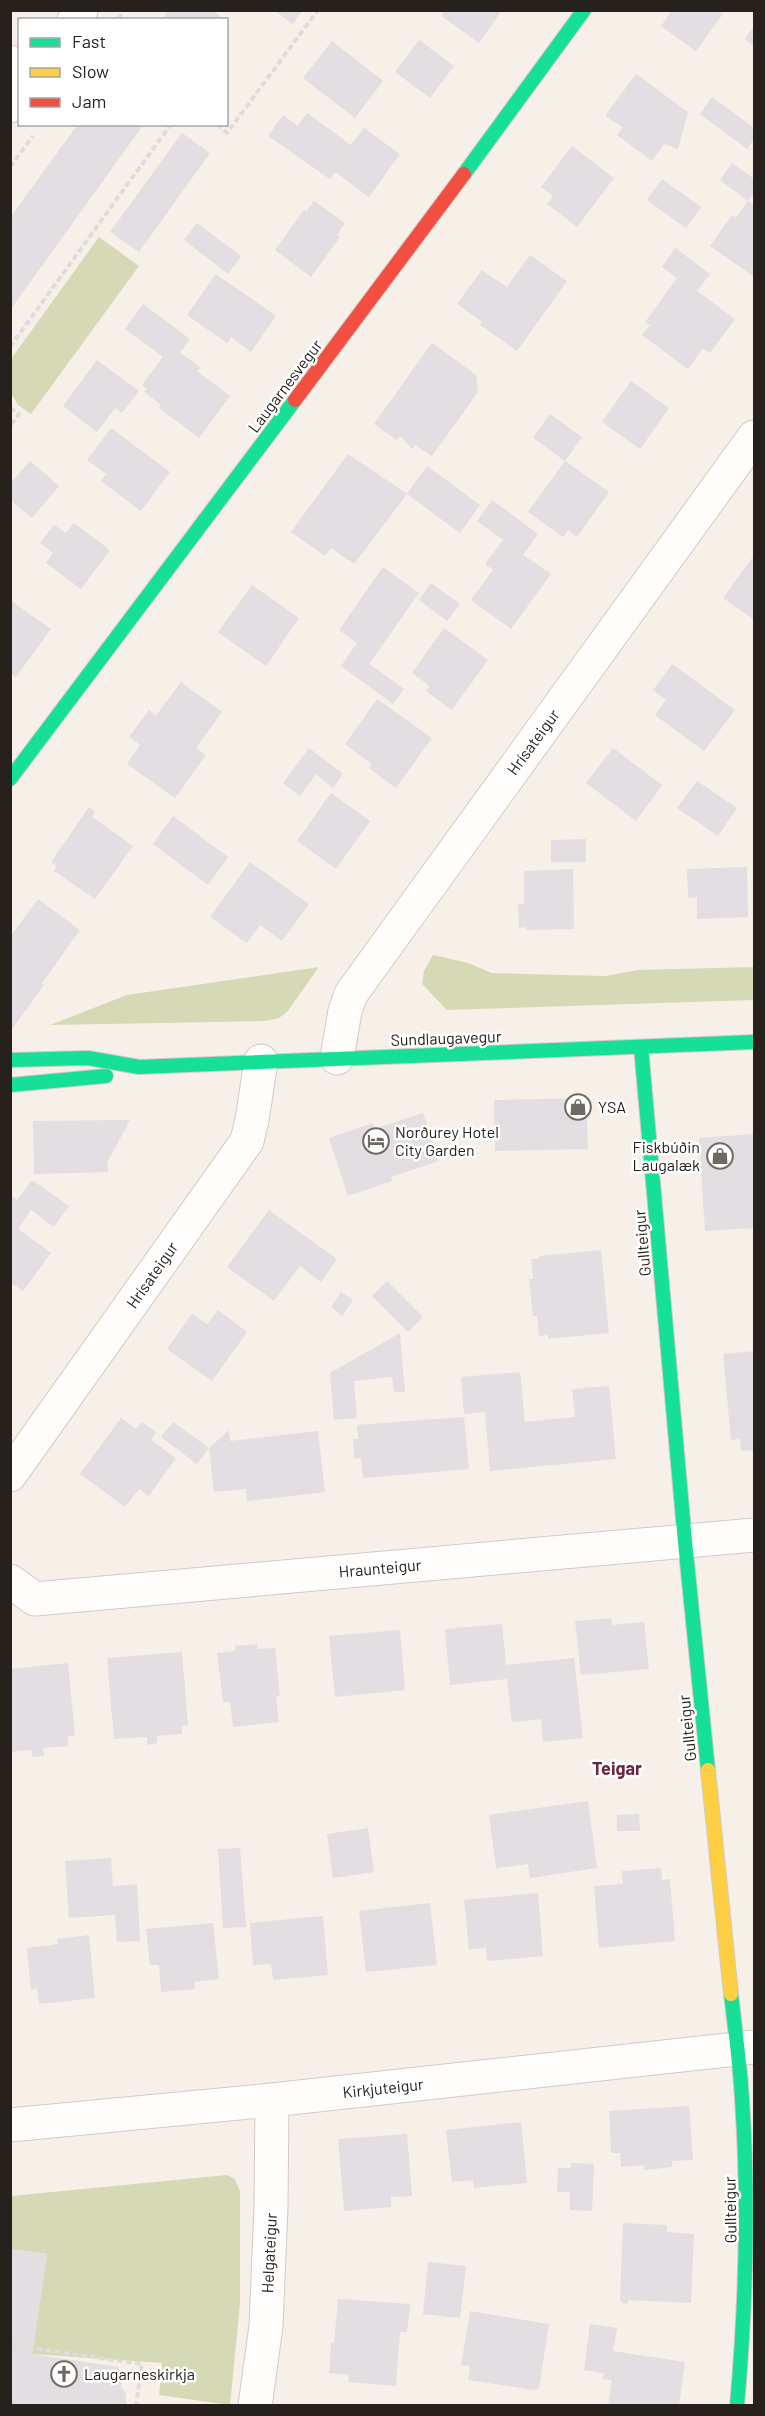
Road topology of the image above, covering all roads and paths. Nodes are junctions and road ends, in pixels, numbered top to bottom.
1 (318, 10) edge
2 (584, 10) edge
3 (170, 126) edge
4 (219, 126) edge
5 (35, 133) dead end
6 (10, 167) edge
7 (10, 347) edge
8 (10, 408) edge
9 (10, 426) edge
10 (754, 437) edge
11 (10, 779) edge
12 (754, 1042) edge
13 (641, 1047) junction
14 (337, 1058) junction
15 (10, 1060) edge
16 (261, 1061) junction
17 (139, 1066) junction
18 (10, 1085) edge
19 (10, 1474) edge
20 (754, 1535) edge
21 (685, 1542) junction
22 (10, 1581) edge
23 (746, 2048) edge
24 (272, 2100) junction
25 (10, 2125) edge
26 (10, 2345) edge
27 (136, 2406) edge
28 (255, 2406) edge
29 (737, 2406) edge

1 - 4 path
2 - 11 street, Laugarnesvegur
3 - 7 path
5 - 6 path
8 - 9 path
10 - 14 street, Hrísateigur
12 - 13 street, Sundlaugavegur
13 - 14 street, Sundlaugavegur
13 - 21 street, Gullteigur
14 - 16 street, Sundlaugavegur
15 - 17 street, Sundlaugavegur
16 - 17 street, Sundlaugavegur
16 - 19 street, Hrísateigur
17 - 18 street, Sundlaugavegur
20 - 21 street, Hraunteigur
21 - 22 street, Hraunteigur
21 - 23 street, Gullteigur
23 - 24 street, Kirkjuteigur
23 - 29 street, Gullteigur
24 - 25 street, Kirkjuteigur
24 - 28 street, Helgateigur
26 - 27 path

